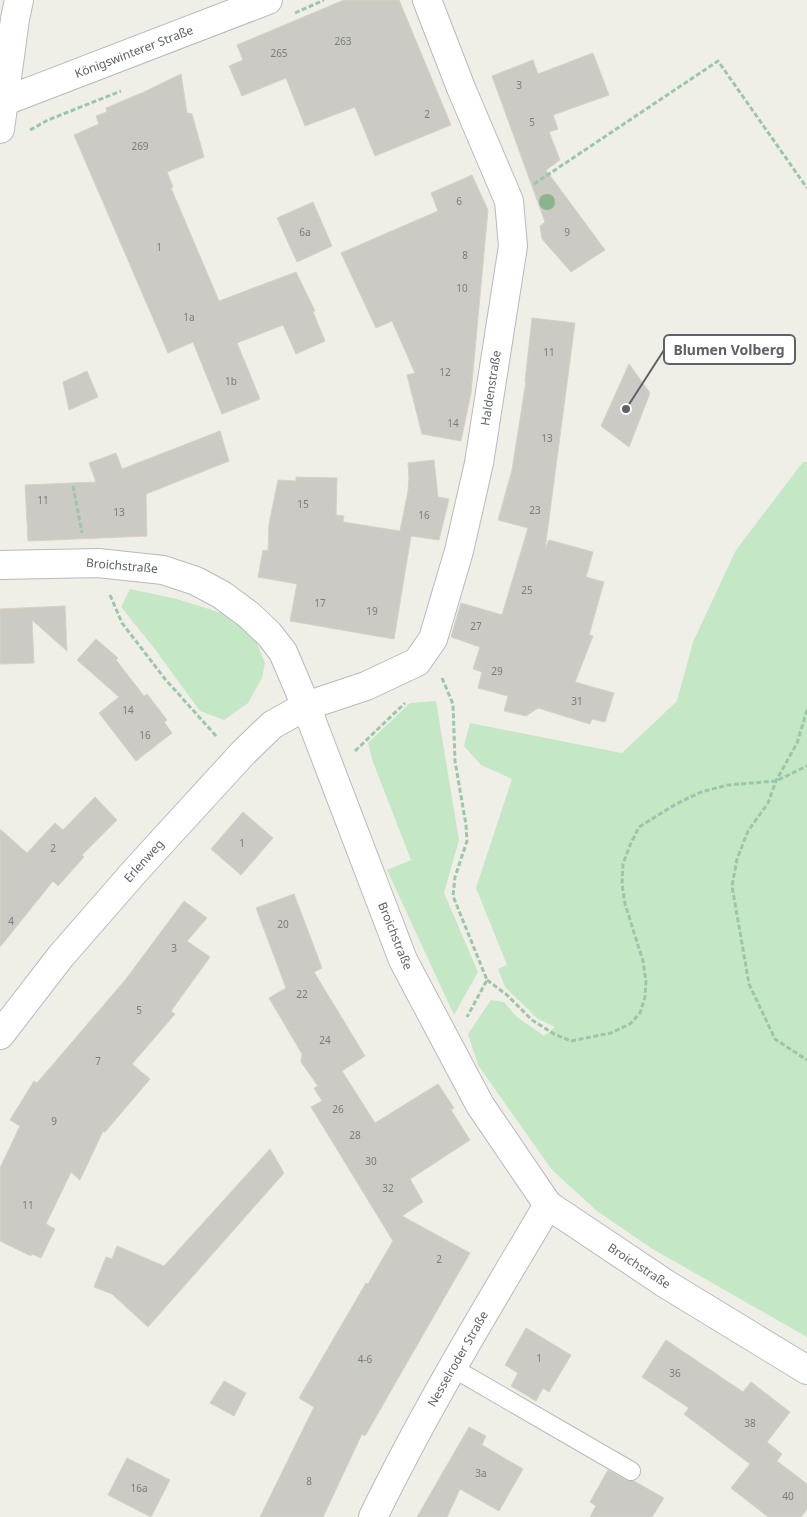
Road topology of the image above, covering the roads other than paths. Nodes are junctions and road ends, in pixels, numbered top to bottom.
1 (19, 0) edge
2 (268, 0) edge
3 (427, 0) edge
4 (2, 102) edge
5 (0, 129) edge
6 (0, 565) edge
7 (306, 706) junction
8 (0, 1036) edge
9 (548, 1205) junction
10 (453, 1368) junction
11 (807, 1370) edge
12 (631, 1471) dead end
13 (373, 1517) edge

1 - 4 street
2 - 4 street, Königswinterer Straße
3 - 7 street, Haldenstraße
4 - 5 street
6 - 7 street, Broichstraße
7 - 8 street, Erlenweg
7 - 9 street, Broichstraße
9 - 10 street, Nesselroder Straße
9 - 11 street, Broichstraße
10 - 12 lane
10 - 13 street, Nesselroder Straße

